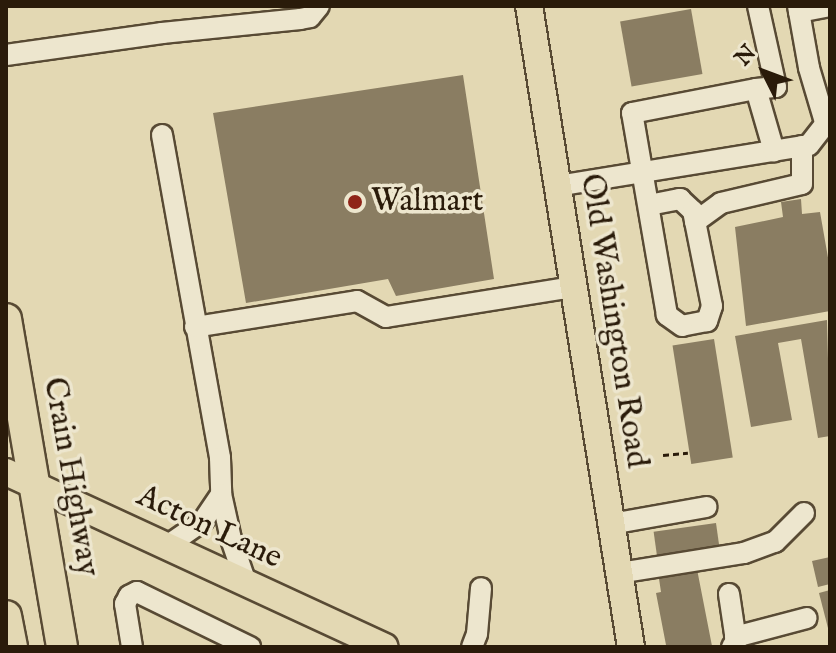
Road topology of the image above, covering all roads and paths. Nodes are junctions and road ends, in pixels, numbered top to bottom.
1 (319, 6) edge
2 (529, 6) edge
3 (758, 6) edge
4 (830, 6) edge
5 (798, 9) edge
6 (6, 55) edge
7 (756, 89) junction
8 (828, 120) edge
9 (162, 135) dead end
10 (802, 146) junction
11 (774, 151) junction
12 (640, 173) junction
13 (557, 186) junction
14 (649, 205) junction
15 (695, 222) junction
16 (574, 287) junction
17 (6, 319) edge
18 (195, 327) junction
19 (688, 453) dead end
20 (663, 455) dead end
21 (6, 472) edge
22 (35, 485) junction
23 (221, 494) junction
24 (706, 507) dead end
25 (804, 513) dead end
26 (611, 524) junction
27 (167, 546) junction
28 (619, 573) junction
29 (246, 583) junction
30 (481, 588) dead end
31 (729, 594) dead end
32 (6, 616) edge
33 (807, 618) dead end
34 (734, 642) edge
35 (376, 645) edge
36 (12, 647) edge
37 (62, 647) edge
38 (132, 647) edge
39 (250, 647) edge
40 (472, 647) edge
41 (631, 647) edge

1 - 6 lane
2 - 13 main road, Old Washington Road
3 - 7 lane
4 - 5 lane
5 - 8 lane
7 - 11 lane
7 - 12 lane
8 - 10 lane
9 - 18 lane
10 - 11 lane
10 - 15 lane
11 - 12 lane
12 - 13 lane
12 - 14 lane
13 - 16 main road, Old Washington Road
14 - 15 lane
14 - 15 lane
16 - 18 lane
16 - 26 main road, Old Washington Road
17 - 22 highway, Crain Highway
18 - 23 lane
19 - 20 path
21 - 22 main road, Acton Lane
22 - 27 main road, Acton Lane
22 - 37 highway, Crain Highway
23 - 27 lane
23 - 29 lane
24 - 26 lane
25 - 28 lane
26 - 28 main road, Old Washington Road
27 - 29 main road, Acton Lane
28 - 41 main road, Old Washington Road
29 - 35 main road, Acton Lane
30 - 40 lane
31 - 34 lane
32 - 36 highway
33 - 34 lane
38 - 39 lane

